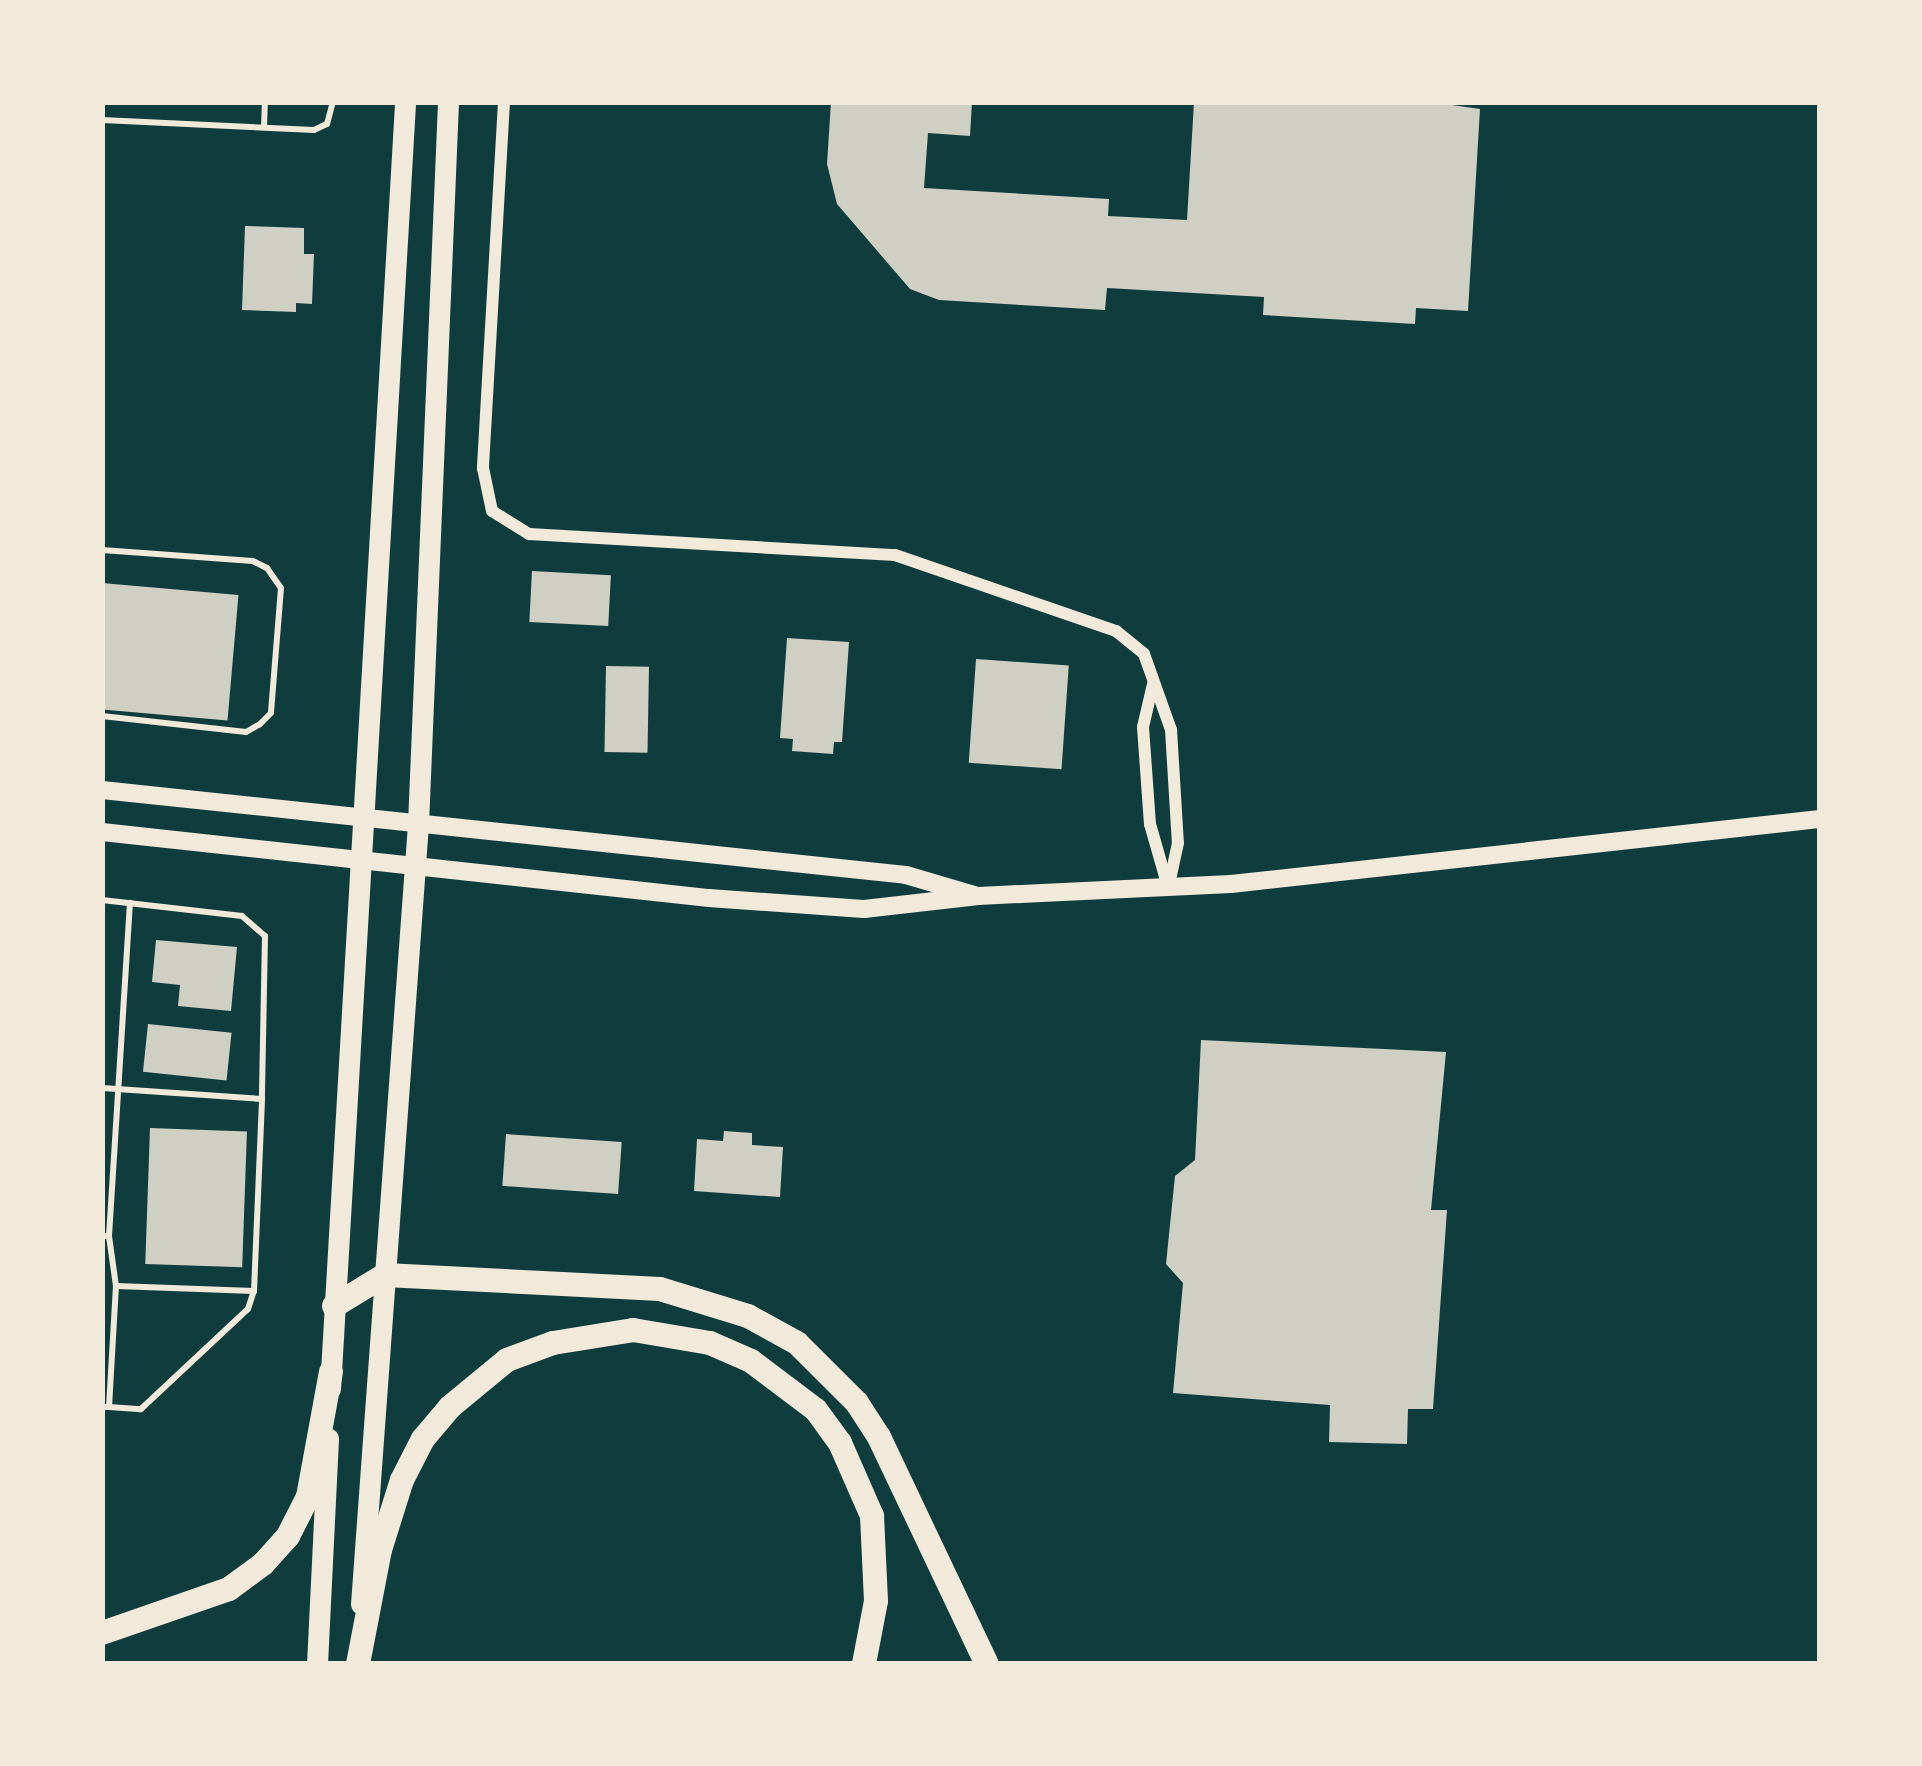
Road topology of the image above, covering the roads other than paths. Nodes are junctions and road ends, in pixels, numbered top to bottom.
1 (265, 102) edge
2 (333, 102) edge
3 (405, 102) edge
4 (448, 102) edge
5 (505, 102) edge
6 (102, 120) edge
7 (264, 128) junction
8 (102, 550) edge
9 (1154, 682) junction
10 (102, 716) edge
11 (102, 790) edge
12 (364, 818) junction
13 (1820, 819) edge
14 (418, 824) junction
15 (102, 832) edge
16 (362, 859) junction
17 (416, 866) junction
18 (1168, 889) junction
19 (978, 896) junction
20 (102, 900) edge
21 (130, 903) junction
22 (102, 1088) edge
23 (116, 1090) junction
24 (262, 1099) junction
25 (105, 1236) edge
26 (385, 1275) junction
27 (116, 1286) junction
28 (254, 1291) junction
29 (334, 1306) junction
30 (331, 1372) junction
31 (106, 1407) edge
32 (102, 1633) edge
33 (317, 1664) edge
34 (357, 1664) edge
35 (864, 1664) edge
36 (986, 1664) edge

1 - 7 lane
2 - 7 lane
3 - 12 highway
4 - 14 highway
5 - 9 street
6 - 7 lane
8 - 10 lane
9 - 18 street
9 - 18 street
11 - 12 main road
12 - 14 main road
12 - 16 highway
13 - 18 main road
14 - 17 highway
14 - 19 main road
15 - 16 main road
16 - 17 main road
16 - 29 highway
17 - 19 main road
17 - 26 highway
18 - 19 main road
20 - 21 lane
21 - 23 lane
21 - 24 lane
22 - 23 lane
23 - 24 lane
23 - 25 lane
24 - 28 lane
25 - 27 lane
26 - 29 highway
26 - 34 highway
26 - 36 highway
27 - 28 lane
27 - 31 lane
28 - 31 lane
29 - 30 highway
30 - 32 highway
30 - 33 highway
34 - 35 highway

